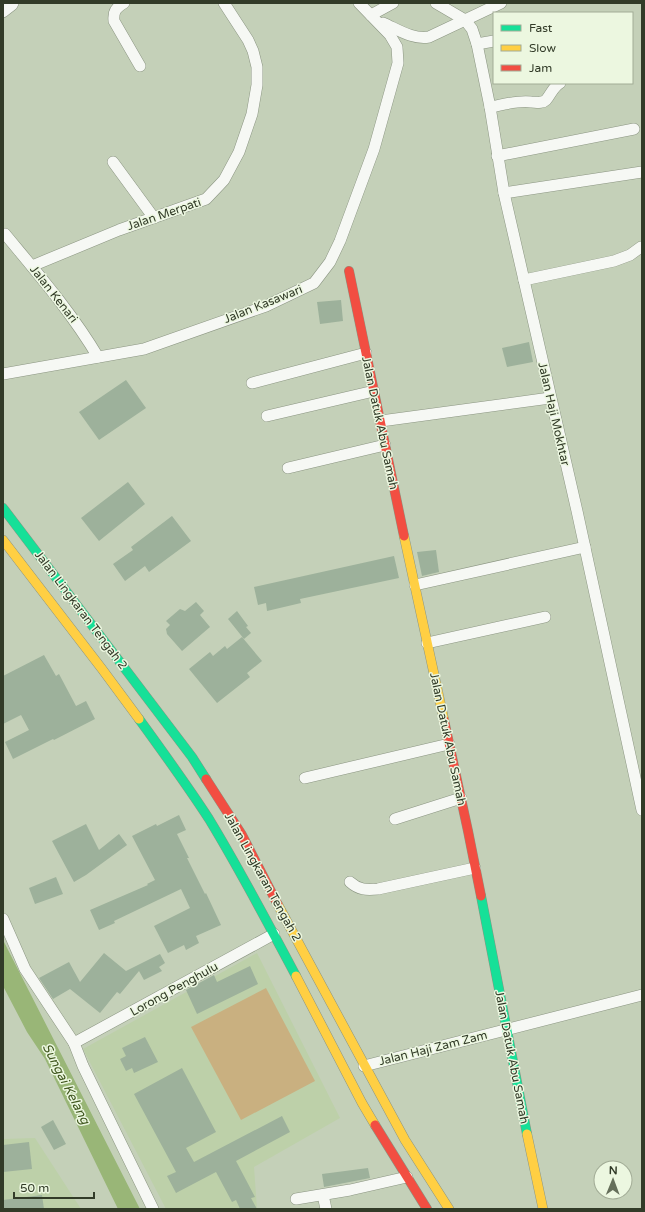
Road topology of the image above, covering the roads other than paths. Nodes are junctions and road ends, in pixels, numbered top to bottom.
1 (12, 3) edge
2 (124, 3) edge
3 (224, 3) edge
4 (359, 3) edge
5 (393, 3) edge
6 (436, 3) edge
7 (501, 3) edge
8 (3, 12) edge
9 (375, 18) junction
10 (465, 20) junction
11 (493, 41) edge
12 (477, 44) junction
13 (140, 66) dead end
14 (558, 84) edge
15 (490, 108) junction
16 (634, 129) dead end
17 (497, 156) junction
18 (113, 162) dead end
19 (642, 172) edge
20 (504, 192) junction
21 (154, 218) junction
22 (5, 234) dead end
23 (641, 247) dead end
24 (32, 266) junction
25 (349, 271) dead end
26 (524, 280) junction
27 (366, 353) junction
28 (98, 357) junction
29 (3, 374) edge
30 (252, 383) dead end
31 (374, 391) junction
32 (550, 398) junction
33 (267, 416) dead end
34 (381, 421) junction
35 (385, 446) junction
36 (288, 468) dead end
37 (3, 508) edge
38 (3, 540) edge
39 (585, 547) junction
40 (415, 586) junction
41 (545, 617) dead end
42 (427, 643) junction
43 (449, 744) junction
44 (305, 778) dead end
45 (461, 798) junction
46 (642, 810) edge
47 (395, 819) dead end
48 (475, 868) junction
49 (350, 882) dead end
50 (3, 919) edge
51 (274, 934) junction
52 (642, 995) edge
53 (506, 1030) junction
54 (74, 1043) junction
55 (364, 1066) junction
56 (407, 1178) junction
57 (323, 1195) junction
58 (296, 1199) dead end
59 (153, 1209) edge
60 (326, 1209) edge
61 (427, 1209) edge
62 (449, 1209) edge
63 (543, 1209) edge

1 - 8 street
2 - 13 street
3 - 21 street, Jalan Merpati
4 - 9 street, Jalan Kasawari
5 - 9 street
6 - 10 street
7 - 10 street
9 - 10 street
9 - 28 street, Jalan Kasawari
10 - 12 street, Jalan Haji Mokhtar
11 - 12 street
12 - 15 street, Jalan Haji Mokhtar
14 - 15 street
15 - 17 street, Jalan Haji Mokhtar
16 - 17 street
17 - 20 street, Jalan Haji Mokhtar
18 - 21 street
19 - 20 street
20 - 26 street, Jalan Haji Mokhtar
21 - 24 street, Jalan Merpati
22 - 24 street, Jalan Kenari
23 - 26 street
24 - 28 street, Jalan Kenari
25 - 27 main road, Jalan Datuk Abu Samah
26 - 32 street, Jalan Haji Mokhtar
27 - 30 street
27 - 31 main road, Jalan Datuk Abu Samah
28 - 29 street, Jalan Kasawari
31 - 33 street
31 - 34 main road, Jalan Datuk Abu Samah
32 - 34 street
32 - 39 street, Jalan Haji Mokhtar
34 - 35 main road, Jalan Datuk Abu Samah
35 - 36 street
35 - 40 main road, Jalan Datuk Abu Samah
37 - 55 main road, Jalan Lingkaran Tengah 2
38 - 51 main road, Jalan Lingkaran Tengah 2
39 - 40 street
39 - 46 street, Jalan Haji Mokhtar
40 - 42 main road, Jalan Datuk Abu Samah
41 - 42 street
42 - 43 main road, Jalan Datuk Abu Samah
43 - 44 street
43 - 45 main road, Jalan Datuk Abu Samah
45 - 47 street
45 - 48 main road, Jalan Datuk Abu Samah
48 - 49 street
48 - 53 main road, Jalan Datuk Abu Samah
50 - 54 street
51 - 54 street, Lorong Penghulu
51 - 56 main road, Jalan Lingkaran Tengah 2
52 - 53 street, Jalan Haji Zam Zam
53 - 55 street, Jalan Haji Zam Zam
53 - 63 main road, Jalan Datuk Abu Samah
54 - 59 street
55 - 62 main road, Jalan Lingkaran Tengah 2
56 - 57 street
56 - 61 main road, Jalan Lingkaran Tengah 2
57 - 58 street
57 - 60 street

